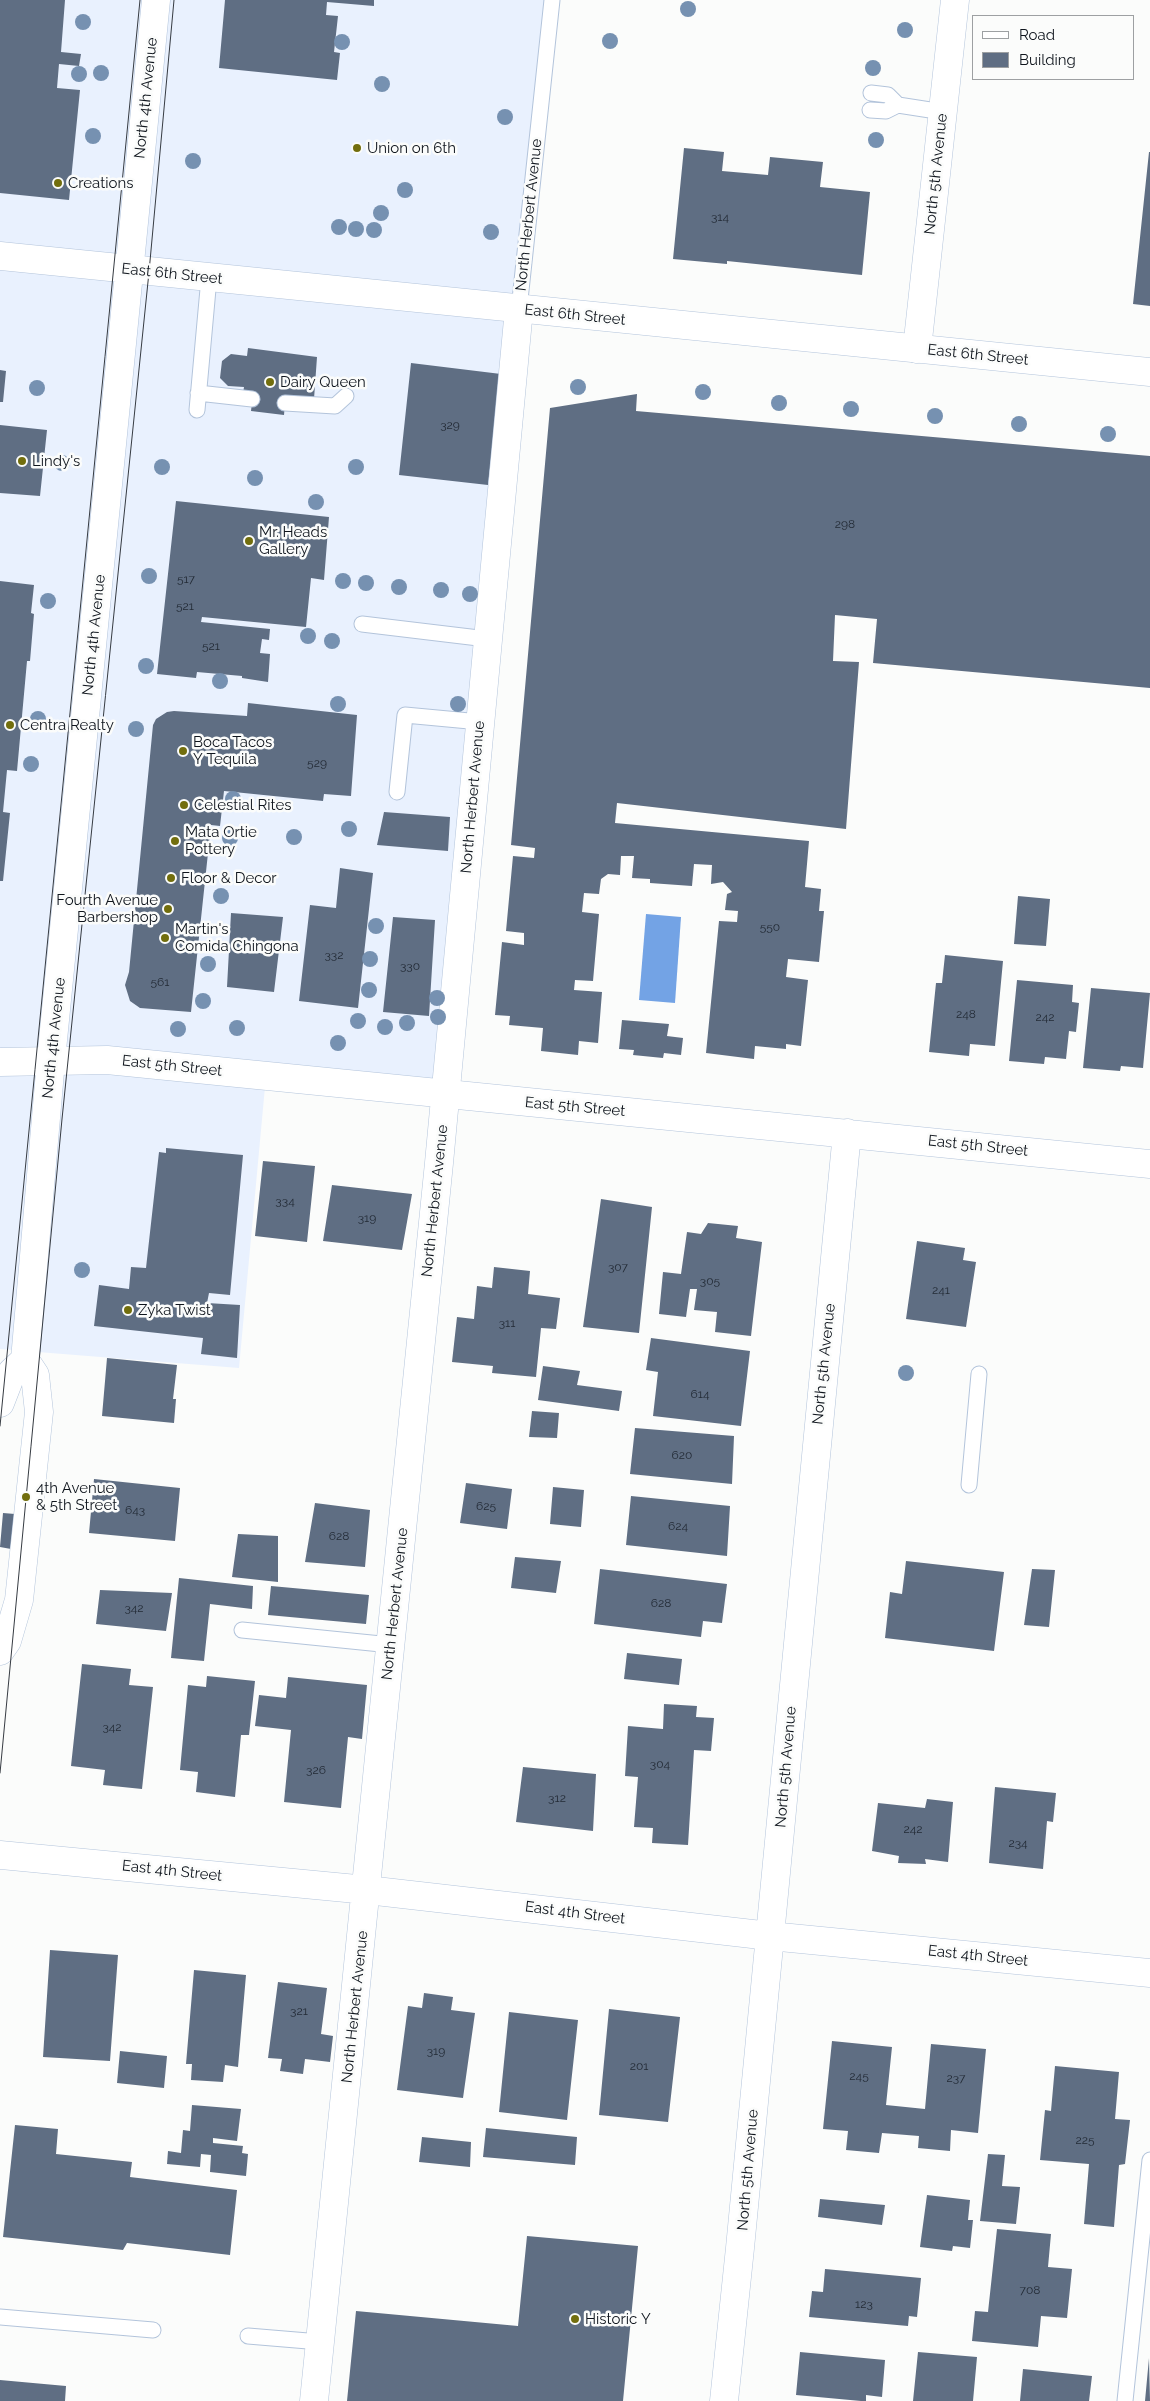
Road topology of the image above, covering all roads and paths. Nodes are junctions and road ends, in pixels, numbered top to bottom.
1 (156, 0) edge
2 (552, 0) edge
3 (955, 0) edge
4 (871, 93) dead end
5 (898, 105) junction
6 (870, 110) dead end
7 (943, 112) junction
8 (0, 256) edge
9 (130, 270) junction
10 (210, 278) junction
11 (519, 309) junction
12 (917, 349) junction
13 (1150, 372) edge
14 (198, 394) junction
15 (346, 396) dead end
16 (252, 399) dead end
17 (285, 403) dead end
18 (197, 410) dead end
19 (362, 624) dead end
20 (488, 639) junction
21 (480, 722) junction
22 (397, 792) dead end
23 (51, 1060) junction
24 (0, 1062) edge
25 (445, 1094) junction
26 (847, 1133) junction
27 (1150, 1164) edge
28 (25, 1360) junction
29 (979, 1374) dead end
30 (0, 1403) edge
31 (969, 1485) dead end
32 (242, 1630) dead end
33 (391, 1645) junction
34 (0, 1651) edge
35 (0, 1854) edge
36 (367, 1890) junction
37 (770, 1936) junction
38 (1150, 1973) edge
39 (1150, 2160) edge
40 (0, 2317) edge
41 (153, 2330) dead end
42 (248, 2336) dead end
43 (320, 2342) junction
44 (314, 2401) edge
45 (724, 2401) edge
46 (1125, 2401) edge

1 - 9 street, North 4th Avenue
2 - 11 lane, North Herbert Avenue
3 - 7 street, North 5th Avenue
4 - 5 lane
5 - 6 lane
5 - 7 lane
7 - 12 street, North 5th Avenue
8 - 9 street, East 6th Street
9 - 10 street, East 6th Street
9 - 23 street, North 4th Avenue
10 - 11 street, East 6th Street
10 - 14 lane
11 - 12 street, East 6th Street
11 - 20 street, North Herbert Avenue
12 - 13 street, East 6th Street
14 - 16 lane
14 - 18 lane
15 - 17 lane
19 - 20 lane
20 - 21 street, North Herbert Avenue
21 - 22 lane
21 - 25 street, North Herbert Avenue
23 - 24 street, East 5th Street
23 - 25 street, East 5th Street
23 - 28 street, North 4th Avenue
25 - 26 street, East 5th Street
25 - 33 street, North Herbert Avenue
26 - 27 street, East 5th Street
26 - 37 street, North 5th Avenue
28 - 30 street
28 - 34 street
29 - 31 lane
32 - 33 lane
33 - 36 street, North Herbert Avenue
35 - 36 street, East 4th Street
36 - 37 street, East 4th Street
36 - 43 street, North Herbert Avenue
37 - 38 street, East 4th Street
37 - 45 street, North 5th Avenue
39 - 46 lane
40 - 41 lane
42 - 43 lane
43 - 44 street, North Herbert Avenue

